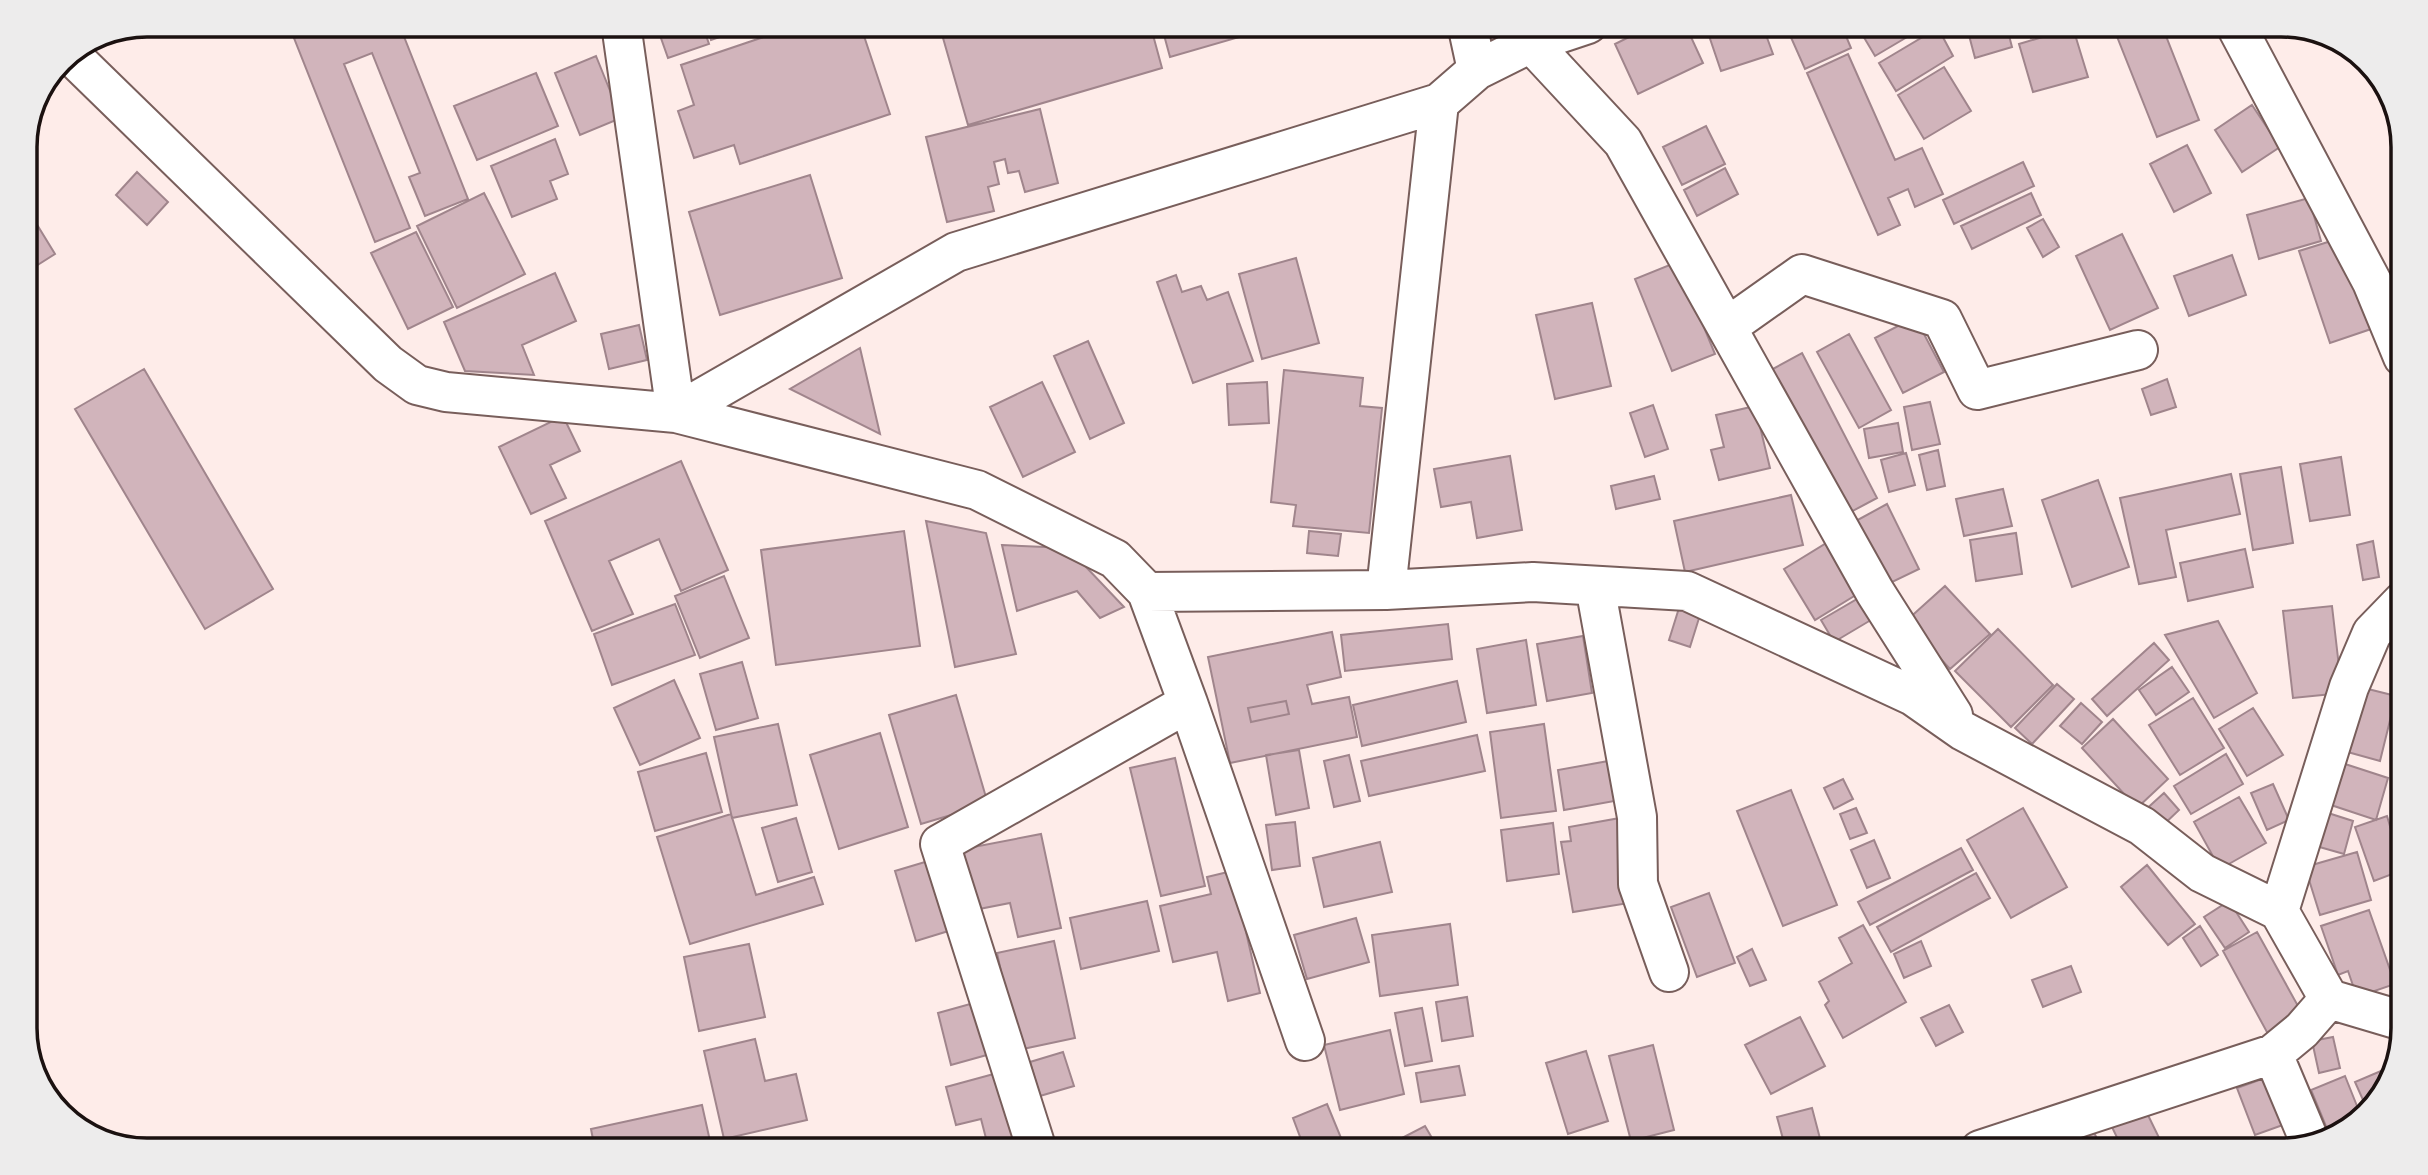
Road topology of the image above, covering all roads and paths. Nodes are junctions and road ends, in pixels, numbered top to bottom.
1 (623, 37) edge
2 (1470, 37) edge
3 (1549, 37) edge
4 (2242, 37) edge
5 (1531, 43) junction
6 (78, 62) edge
7 (1477, 70) junction
8 (1439, 103) junction
9 (1727, 327) junction
10 (2391, 328) edge
11 (2138, 350) dead end
12 (676, 413) junction
13 (1595, 586) junction
14 (1386, 590) junction
15 (1147, 592) junction
16 (2391, 613) edge
17 (1188, 703) junction
18 (1963, 732) junction
19 (2279, 911) junction
20 (1669, 972) dead end
21 (2329, 999) junction
22 (2391, 1017) edge
23 (1305, 1041) dead end
24 (2273, 1054) junction
25 (2307, 1134) edge
26 (1033, 1138) edge
27 (2017, 1138) edge

1 - 12 street
2 - 7 street
3 - 5 street
4 - 10 street
5 - 7 street
5 - 9 street
6 - 12 street
7 - 8 street
8 - 12 street
8 - 14 street
9 - 11 street
9 - 18 street
12 - 15 street
13 - 14 street
13 - 18 street
13 - 20 street
14 - 15 street
15 - 17 street
16 - 19 street
17 - 23 street
17 - 26 street
18 - 19 street
19 - 21 street
21 - 22 street
21 - 24 street
24 - 25 street
24 - 27 street

